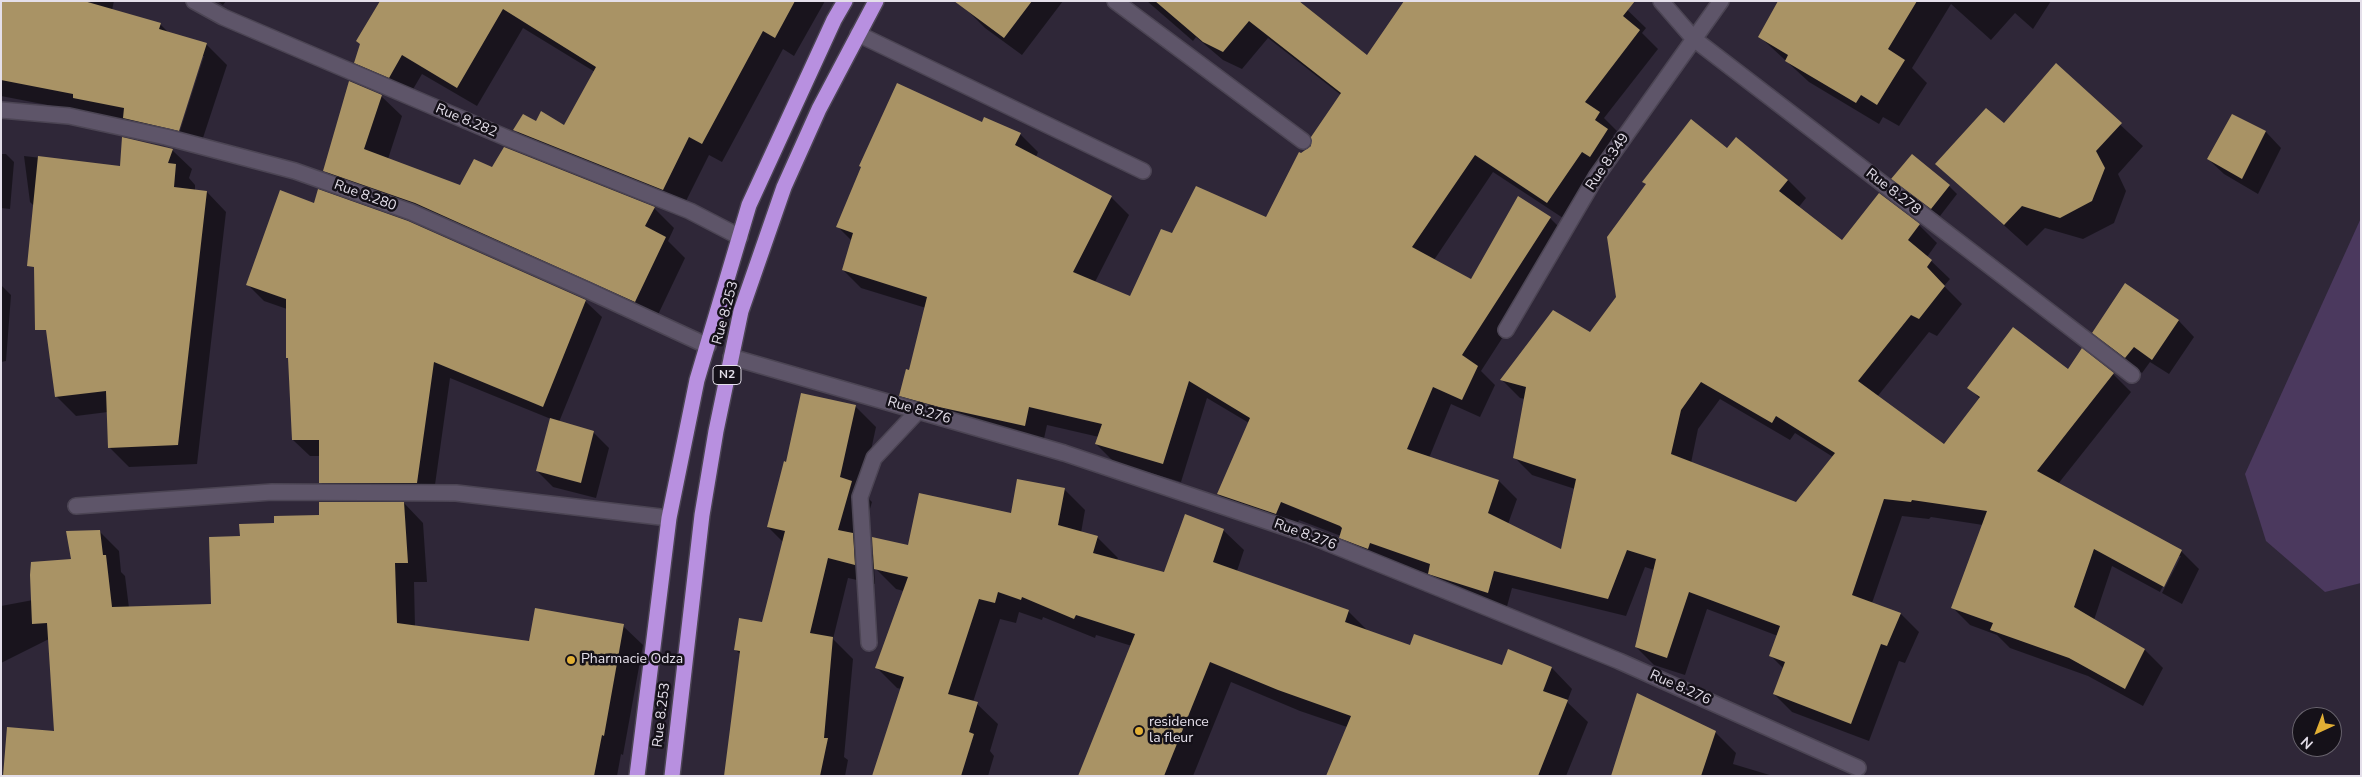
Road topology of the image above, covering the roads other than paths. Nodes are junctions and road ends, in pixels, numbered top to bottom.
1 (194, 1) edge
2 (845, 1) edge
3 (876, 1) edge
4 (1115, 1) edge
5 (1661, 1) edge
6 (1721, 1) edge
7 (858, 34) junction
8 (1694, 39) junction
9 (1, 110) edge
10 (1303, 141) dead end
11 (1143, 171) dead end
12 (740, 237) junction
13 (1506, 330) dead end
14 (708, 346) junction
15 (732, 356) junction
16 (2132, 375) dead end
17 (918, 411) junction
18 (76, 506) dead end
19 (669, 518) junction
20 (869, 644) dead end
21 (1858, 768) dead end
22 (637, 776) edge
23 (672, 776) edge

1 - 12 street, Rue 8.282
2 - 12 highway, Rue 8.253 / N2
3 - 7 highway, Rue 8.253 / N2
4 - 10 street
5 - 8 street, Rue 8.278
6 - 8 street, Rue 8.349
7 - 11 street
7 - 15 highway, Rue 8.253 / N2
8 - 13 street, Rue 8.349
8 - 16 street, Rue 8.278
9 - 14 street, Rue 8.280
12 - 14 highway, Rue 8.253 / N2
14 - 19 highway, Rue 8.253 / N2
15 - 17 street, Rue 8.276
15 - 23 highway, Rue 8.253 / N2
17 - 20 street
17 - 21 street, Rue 8.276
18 - 19 street
19 - 22 highway, Rue 8.253 / N2

